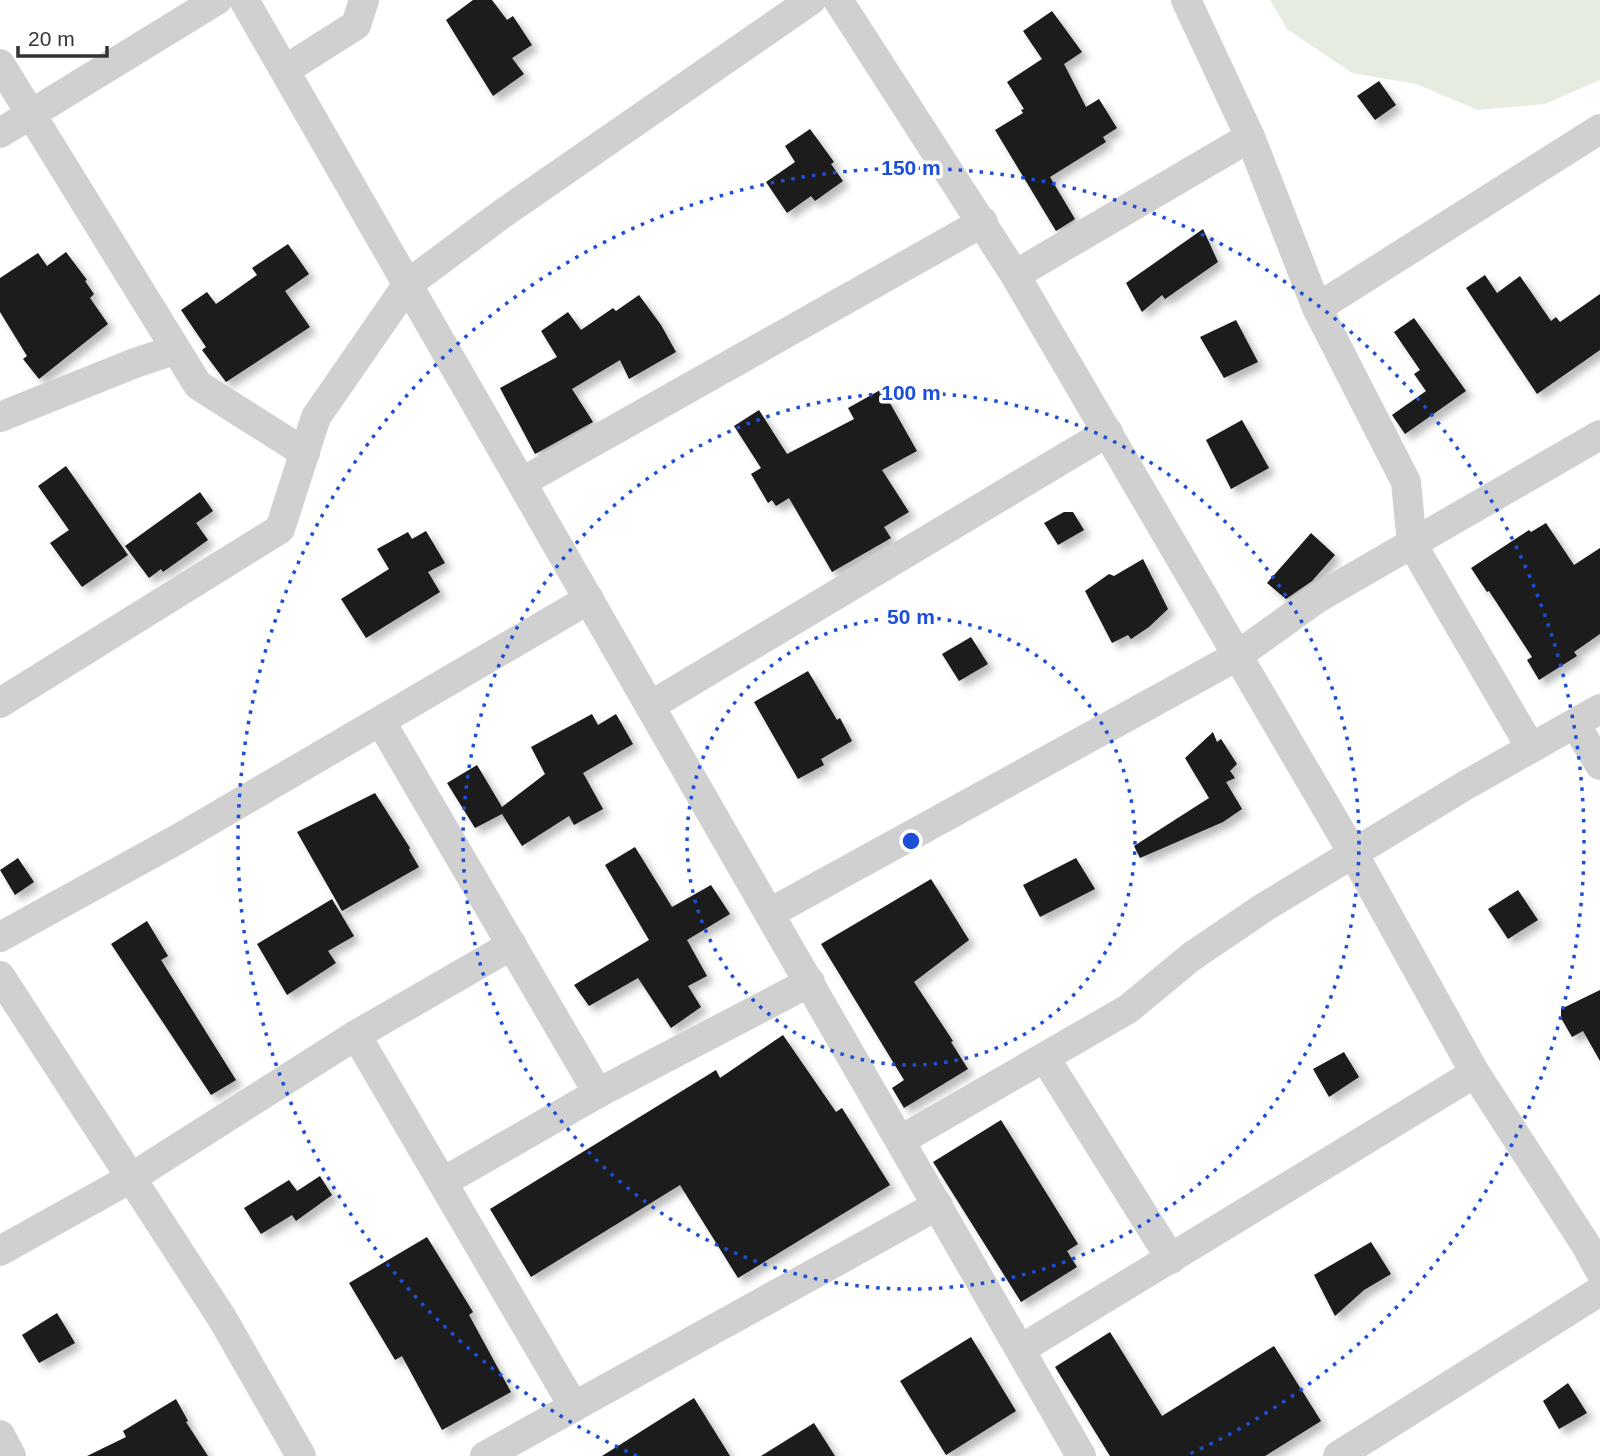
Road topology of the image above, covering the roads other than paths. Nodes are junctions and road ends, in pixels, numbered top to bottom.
1 (217, 0) edge
2 (244, 0) edge
3 (364, 0) edge
4 (811, 0) edge
5 (838, 0) edge
6 (1186, 0) edge
7 (0, 64) edge
8 (285, 70) junction
9 (29, 115) junction
10 (1600, 130) edge
11 (0, 133) edge
12 (1250, 137) junction
13 (983, 222) junction
14 (1015, 275) junction
15 (408, 284) junction
16 (1317, 309) junction
17 (174, 350) junction
18 (0, 417) edge
19 (1108, 432) junction
20 (1600, 435) edge
21 (305, 453) junction
22 (522, 482) junction
23 (1412, 544) junction
24 (589, 599) junction
25 (1237, 656) junction
26 (0, 703) edge
27 (650, 706) junction
28 (1600, 709) edge
29 (381, 722) junction
30 (1575, 724) junction
31 (1531, 748) junction
32 (1600, 765) edge
33 (1353, 853) junction
34 (770, 913) junction
35 (0, 937) edge
36 (512, 944) junction
37 (0, 976) edge
38 (810, 982) junction
39 (356, 1035) junction
40 (1045, 1058) junction
41 (1475, 1073) junction
42 (598, 1093) junction
43 (901, 1140) junction
44 (131, 1178) junction
45 (443, 1182) junction
46 (938, 1205) junction
47 (0, 1251) edge
48 (1595, 1251) edge
49 (1171, 1259) junction
50 (1600, 1291) edge
51 (1021, 1349) junction
52 (574, 1406) junction
53 (0, 1435) edge
54 (11, 1456) edge
55 (301, 1456) edge
56 (485, 1456) edge
57 (1082, 1456) edge
58 (1338, 1456) edge

1 - 9 street
2 - 8 street
3 - 8 street
4 - 15 street
5 - 13 street
6 - 12 street
7 - 9 street
8 - 15 street
9 - 11 street
9 - 17 street
10 - 16 street
12 - 14 street
12 - 16 street
13 - 14 street
13 - 22 street
14 - 19 street
15 - 21 street
15 - 22 street
16 - 23 street
17 - 18 street
17 - 21 street
19 - 25 street
19 - 27 street
20 - 23 street
21 - 26 street
22 - 24 street
23 - 25 street
23 - 31 street
24 - 27 street
24 - 29 street
25 - 33 street
25 - 34 street
27 - 34 street
28 - 30 street
29 - 35 street
29 - 36 street
30 - 31 street
30 - 32 street
31 - 33 street
33 - 40 street
33 - 41 street
34 - 38 street
36 - 39 street
36 - 42 street
37 - 44 street
38 - 42 street
38 - 43 street
39 - 44 street
39 - 45 street
40 - 43 street
40 - 49 street
41 - 48 street
41 - 49 street
42 - 45 street
43 - 46 street
44 - 47 street
44 - 55 street
45 - 52 street
46 - 51 street
46 - 52 street
49 - 51 street
50 - 58 street
51 - 57 street
52 - 56 street
53 - 54 street

